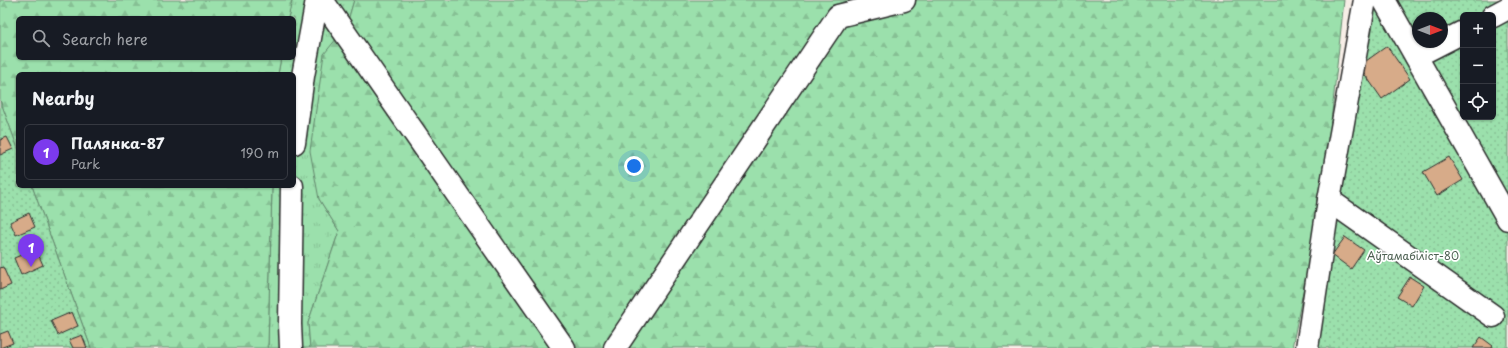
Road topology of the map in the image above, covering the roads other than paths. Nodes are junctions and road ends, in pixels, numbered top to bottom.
1 (317, 0) edge
2 (322, 0) edge
3 (904, 0) edge
4 (1365, 0) edge
5 (1384, 0) edge
6 (1508, 8) edge
7 (1496, 14) edge
8 (1460, 34) edge
9 (1416, 56) junction
10 (296, 128) edge
11 (292, 188) edge
12 (1329, 200) junction
13 (1508, 219) edge
14 (1493, 316) dead end
15 (291, 348) edge
16 (564, 348) edge
17 (615, 348) edge
18 (1307, 348) edge

1 - 10 lane
2 - 16 lane
3 - 17 lane
4 - 12 lane
5 - 9 lane
6 - 7 lane
8 - 9 lane
9 - 13 lane
11 - 15 lane
12 - 14 lane
12 - 18 lane

